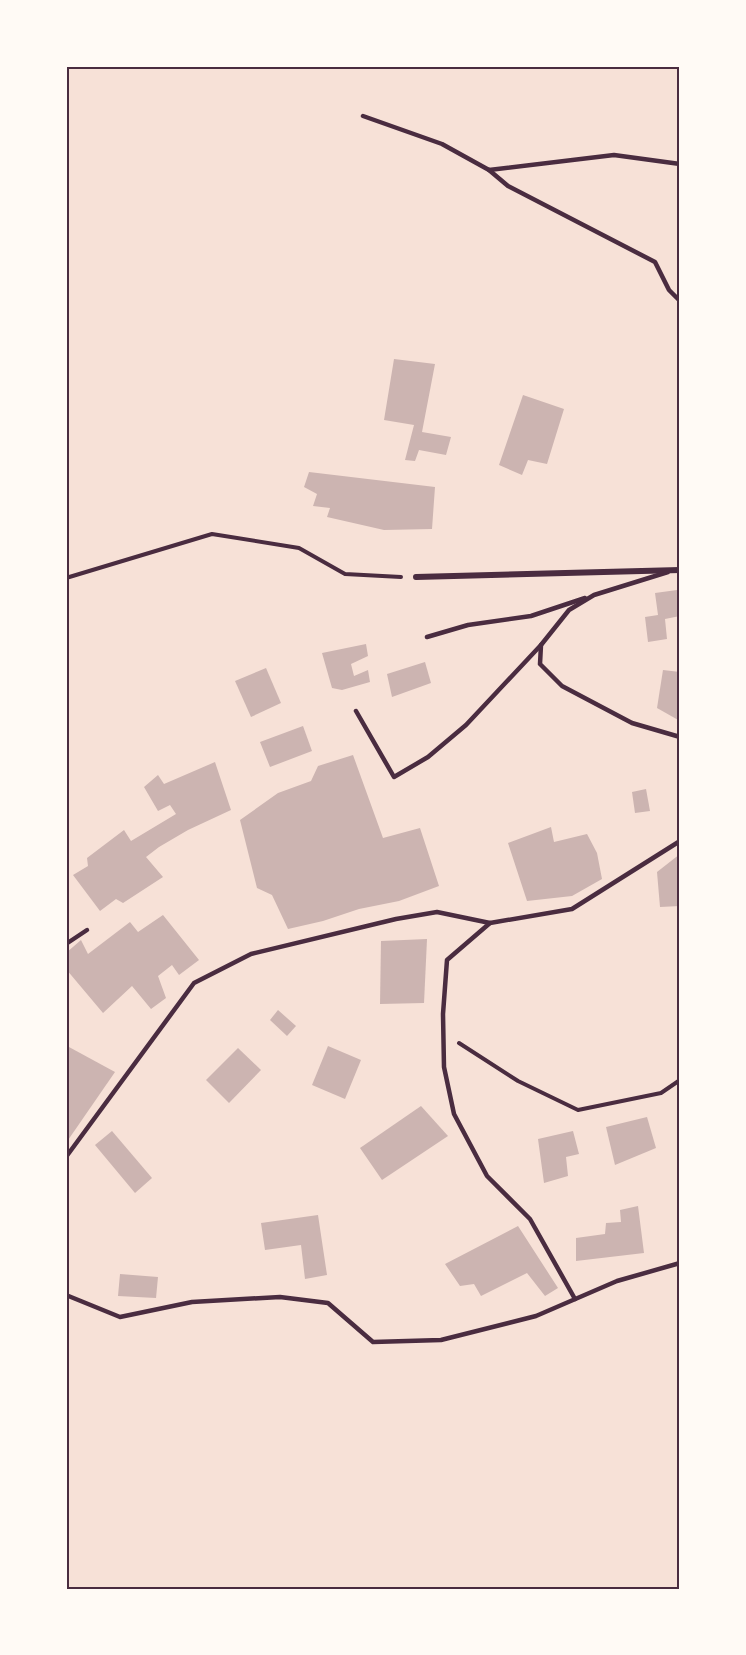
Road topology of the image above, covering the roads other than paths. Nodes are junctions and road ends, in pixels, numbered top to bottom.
1 (363, 116) dead end
2 (680, 164) edge
3 (489, 170) junction
4 (680, 301) edge
5 (677, 570) edge
6 (416, 577) road end
7 (594, 596) junction
8 (427, 637) dead end
9 (541, 645) junction
10 (356, 711) dead end
11 (680, 736) edge
12 (680, 841) edge
13 (490, 923) junction
14 (87, 930) dead end
15 (66, 944) edge
16 (66, 1157) edge
17 (680, 1263) edge
18 (66, 1295) edge
19 (575, 1299) junction

1 - 3 lane
2 - 3 lane
3 - 4 lane
5 - 6 street
5 - 7 lane
7 - 8 lane
7 - 9 lane
9 - 10 lane
9 - 11 lane
12 - 13 lane
13 - 16 lane
13 - 19 lane
14 - 15 lane
17 - 19 lane
18 - 19 lane

